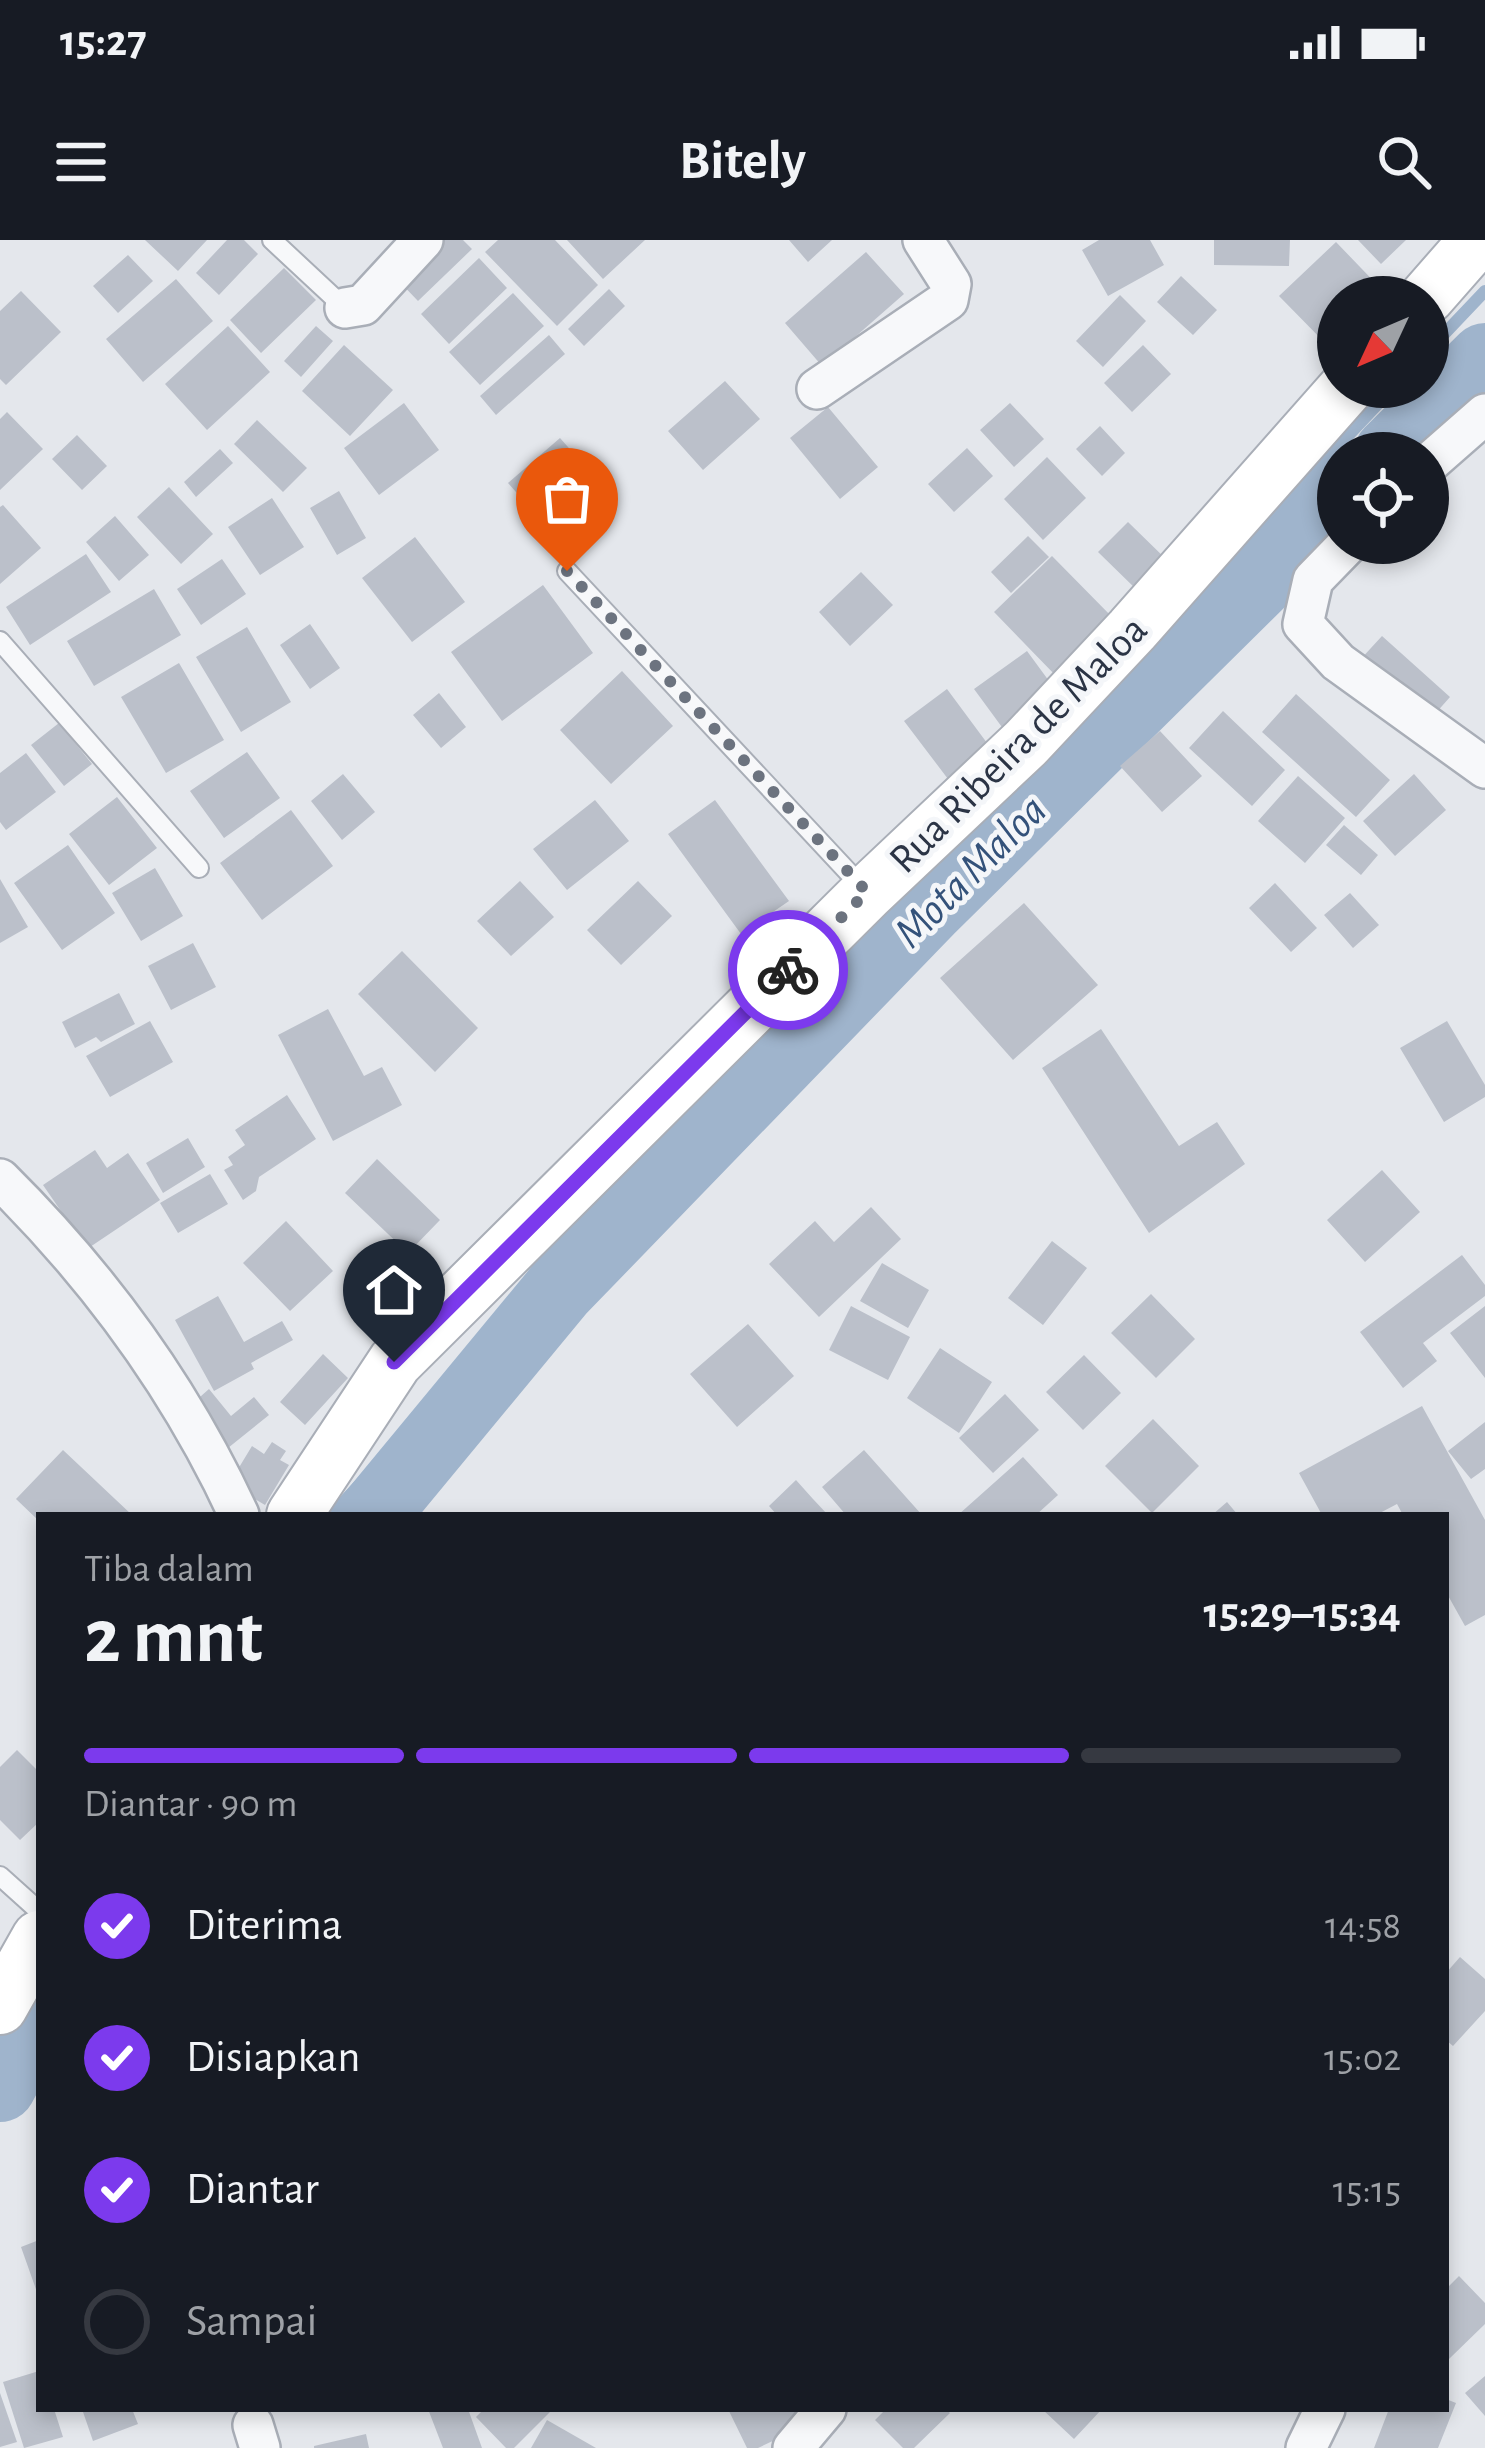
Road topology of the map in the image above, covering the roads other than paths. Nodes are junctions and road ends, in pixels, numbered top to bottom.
1 (272, 240) edge
2 (423, 240) edge
3 (923, 240) edge
4 (1477, 240) edge
5 (1445, 276) edge
6 (345, 308) joint
7 (817, 388) dead end
8 (1328, 408) edge
9 (1485, 414) edge
10 (1449, 446) edge
11 (1329, 564) edge
12 (567, 571) dead end
13 (0, 640) edge
14 (1485, 768) edge
15 (200, 868) dead end
16 (867, 892) junction
17 (0, 1179) edge
18 (238, 1512) edge
19 (296, 1512) edge
20 (0, 1876) edge
21 (36, 1908) edge
22 (36, 1943) edge
23 (0, 2007) edge
24 (823, 2412) edge
25 (1324, 2412) edge
26 (793, 2448) edge
27 (1306, 2448) edge

1 - 6 lane
2 - 6 street
3 - 7 street
4 - 5 street
8 - 16 street, Rua Ribeira de Maloa
9 - 10 street
11 - 14 street
12 - 16 lane
13 - 15 lane
16 - 19 street, Rua Ribeira de Maloa
17 - 18 street
20 - 21 lane
22 - 23 street
24 - 26 street
25 - 27 street

